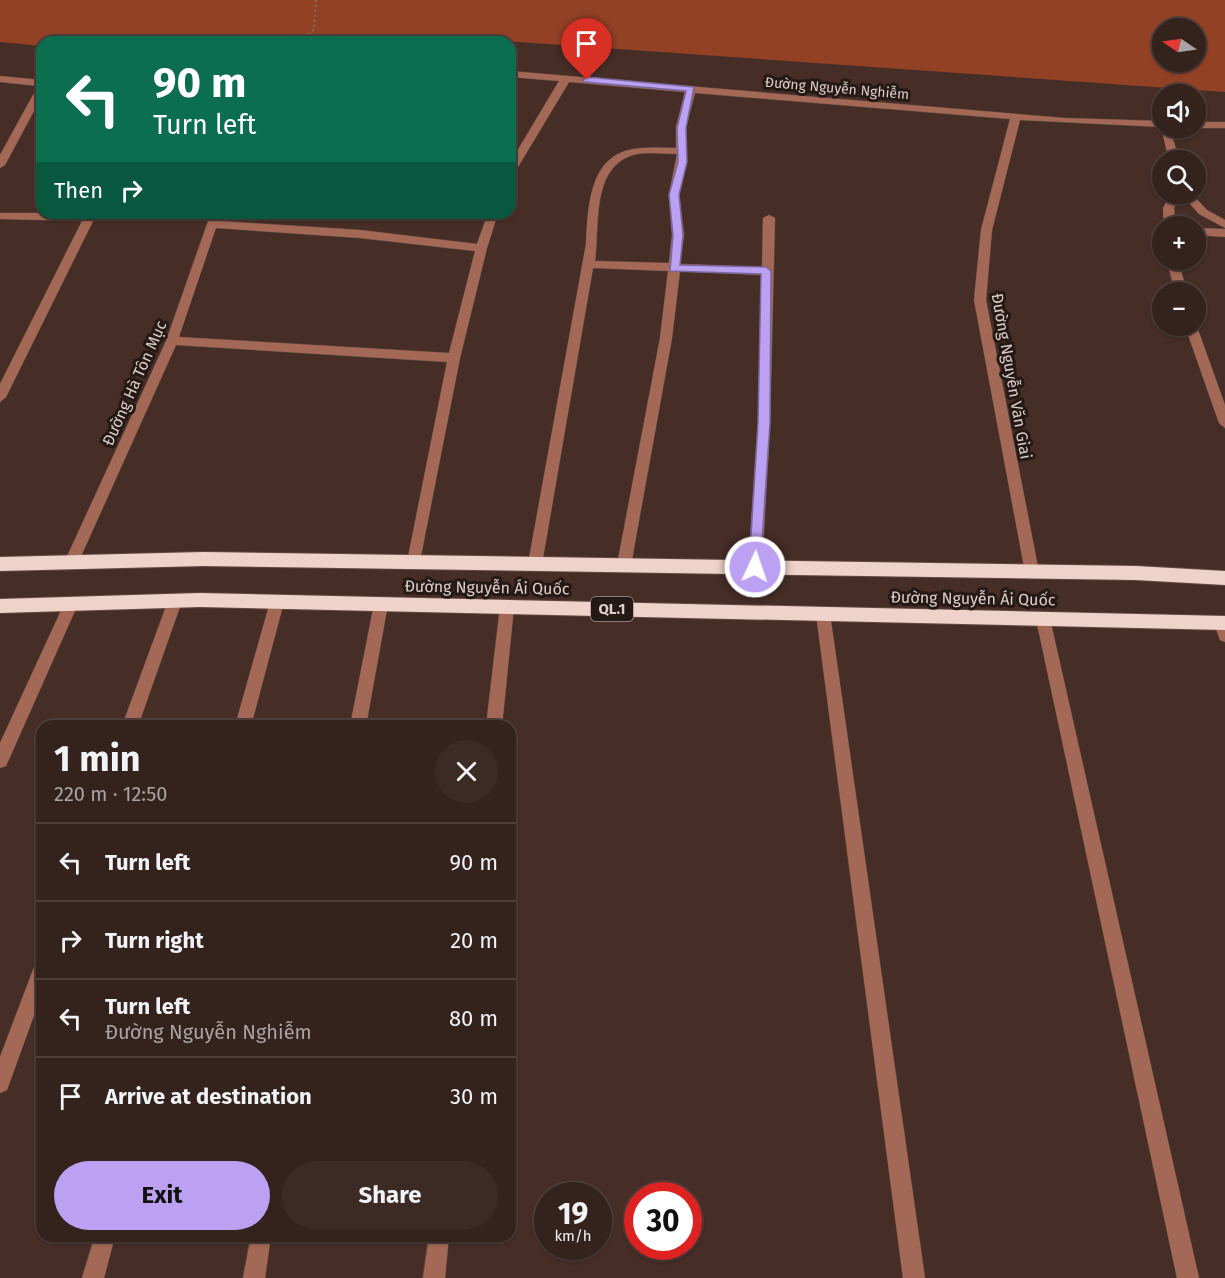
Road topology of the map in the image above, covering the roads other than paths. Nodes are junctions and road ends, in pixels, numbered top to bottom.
1 (516, 74) edge
2 (566, 78) junction
3 (0, 79) edge
4 (36, 84) edge
5 (691, 89) junction
6 (36, 96) edge
7 (1016, 117) junction
8 (1152, 125) edge
9 (1206, 125) edge
10 (1225, 125) edge
11 (682, 152) junction
12 (516, 162) edge
13 (0, 165) edge
14 (1195, 204) edge
15 (0, 216) edge
16 (36, 216) edge
17 (769, 218) dead end
18 (89, 219) edge
19 (214, 219) edge
20 (222, 219) edge
21 (491, 219) edge
22 (1225, 225) edge
23 (1206, 232) edge
24 (1225, 233) edge
25 (481, 248) junction
26 (588, 264) junction
27 (674, 269) junction
28 (766, 271) junction
29 (1195, 336) edge
30 (172, 341) junction
31 (454, 358) junction
32 (0, 397) edge
33 (1225, 423) edge
34 (414, 562) junction
35 (71, 563) junction
36 (0, 564) edge
37 (535, 564) junction
38 (624, 565) junction
39 (755, 567) junction
40 (1032, 572) junction
41 (1225, 578) edge
42 (175, 601) junction
43 (277, 602) junction
44 (71, 604) junction
45 (381, 604) junction
46 (0, 606) edge
47 (507, 607) junction
48 (823, 614) junction
49 (1043, 619) junction
50 (1224, 627) edge
51 (132, 720) edge
52 (245, 720) edge
53 (358, 720) edge
54 (495, 720) edge
55 (0, 761) edge
56 (36, 984) edge
57 (0, 1083) edge
58 (103, 1242) edge
59 (260, 1242) edge
60 (438, 1242) edge
61 (93, 1278) edge
62 (254, 1278) edge
63 (434, 1278) edge
64 (914, 1278) edge
65 (1188, 1278) edge

1 - 2 street, Đường Nguyễn Nghiễm
2 - 5 street, Đường Nguyễn Nghiễm
2 - 12 street
3 - 4 street
5 - 7 street, Đường Nguyễn Nghiễm
5 - 11 street
6 - 13 street
7 - 8 street, Đường Nguyễn Nghiễm
7 - 40 street, Đường Nguyễn Văn Giai
9 - 10 street
11 - 26 street
11 - 27 street
14 - 22 street
15 - 16 street
17 - 28 street
18 - 32 street
19 - 30 street, Đường Hà Tôn Mục
20 - 25 street
21 - 25 street
23 - 24 street
25 - 31 street
26 - 27 street
26 - 37 street
27 - 28 street
27 - 38 street
28 - 39 street
29 - 33 street
30 - 31 street
30 - 35 street, Đường Hà Tôn Mục
31 - 34 street
34 - 35 highway, Đường Nguyễn Ái Quốc
34 - 37 highway, Đường Nguyễn Ái Quốc
35 - 36 highway, Đường Nguyễn Ái Quốc
37 - 38 highway, Đường Nguyễn Ái Quốc
38 - 39 highway, Đường Nguyễn Ái Quốc
39 - 40 highway, Đường Nguyễn Ái Quốc
40 - 41 highway, Đường Nguyễn Ái Quốc
42 - 43 highway, Đường Nguyễn Ái Quốc / QL.1
42 - 44 highway, Đường Nguyễn Ái Quốc / QL.1
42 - 51 street
43 - 45 highway, Đường Nguyễn Ái Quốc / QL.1
43 - 52 street
44 - 46 highway, Đường Nguyễn Ái Quốc / QL.1
44 - 55 street
45 - 47 highway, Đường Nguyễn Ái Quốc / QL.1
45 - 53 street
47 - 48 highway, Đường Nguyễn Ái Quốc / QL.1
47 - 54 street
48 - 49 highway, Đường Nguyễn Ái Quốc / QL.1
48 - 64 street
49 - 50 highway, Đường Nguyễn Ái Quốc / QL.1
49 - 65 street
56 - 57 street
58 - 61 street
59 - 62 street
60 - 63 street

